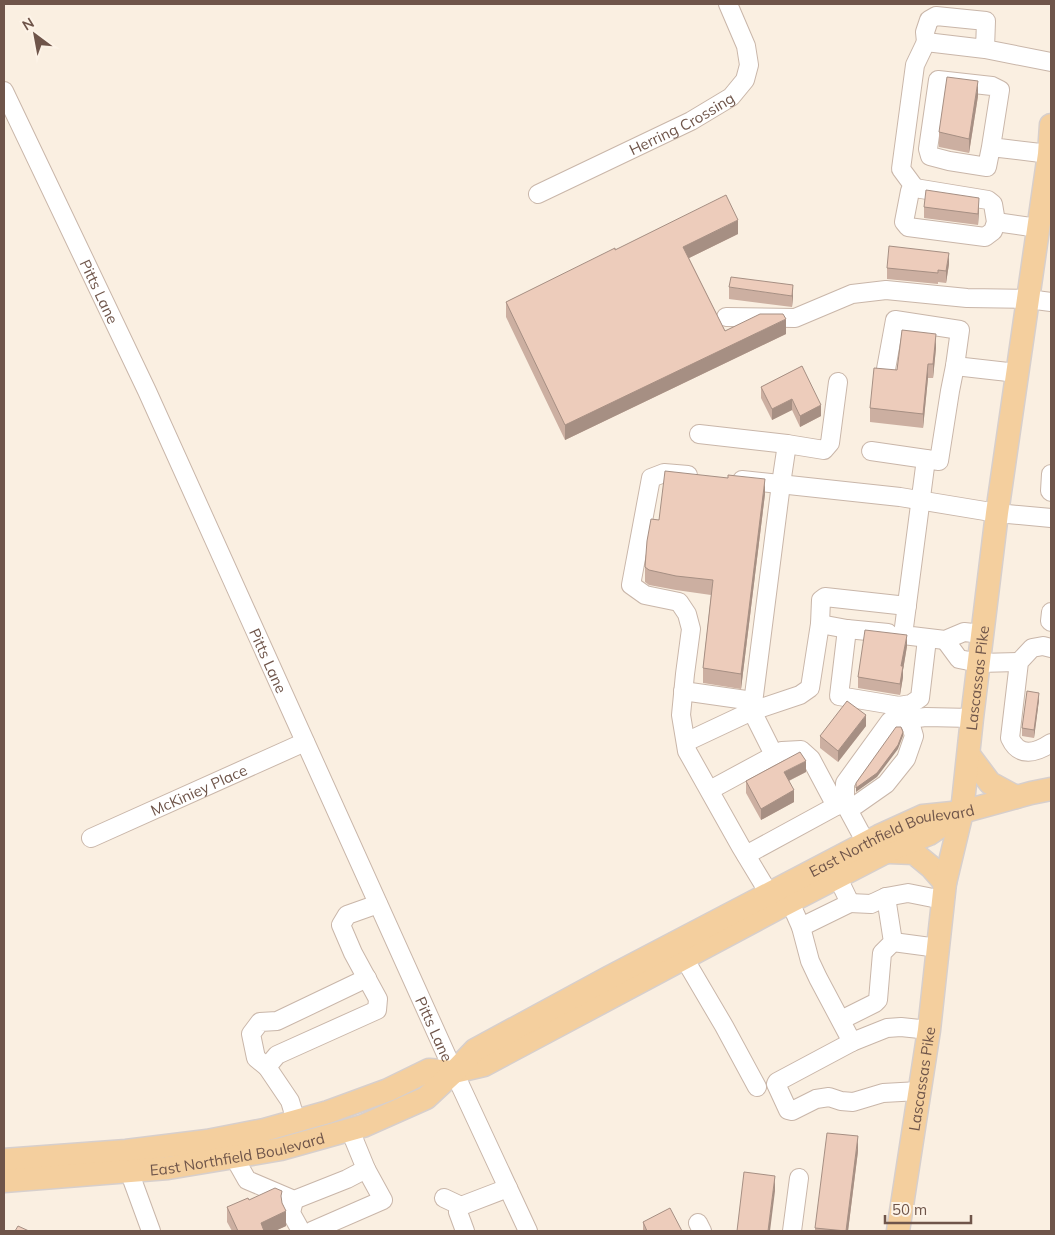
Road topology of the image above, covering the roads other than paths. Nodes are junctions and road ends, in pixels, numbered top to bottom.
1 (728, 4) edge
2 (926, 42) junction
3 (985, 49) junction
4 (1051, 62) edge
5 (914, 79) junction
6 (938, 80) junction
7 (4, 90) edge
8 (1051, 125) edge
9 (991, 147) junction
10 (1049, 154) junction
11 (915, 188) junction
12 (538, 194) dead end
13 (996, 222) junction
14 (1038, 228) junction
15 (1028, 299) junction
16 (1051, 302) edge
17 (726, 317) dead end
18 (955, 366) junction
19 (886, 369) edge
20 (1017, 373) junction
21 (838, 382) dead end
22 (698, 434) dead end
23 (787, 444) junction
24 (871, 451) dead end
25 (926, 459) junction
26 (1051, 474) edge
27 (700, 476) edge
28 (728, 479) edge
29 (1051, 481) edge
30 (781, 484) junction
31 (1051, 492) edge
32 (920, 500) junction
33 (997, 513) junction
34 (1051, 518) edge
35 (907, 606) junction
36 (1051, 612) edge
37 (1051, 622) edge
38 (820, 624) junction
39 (847, 629) junction
40 (983, 634) junction
41 (903, 635) junction
42 (927, 639) junction
43 (945, 640) junction
44 (1051, 648) edge
45 (1019, 662) junction
46 (979, 663) junction
47 (683, 691) junction
48 (752, 706) junction
49 (972, 718) junction
50 (909, 719) junction
51 (305, 742) junction
52 (686, 742) junction
53 (1051, 744) edge
54 (774, 755) junction
55 (969, 755) junction
56 (1051, 789) edge
57 (710, 790) junction
58 (1016, 797) junction
59 (841, 805) junction
60 (962, 812) junction
61 (91, 838) dead end
62 (866, 843) junction
63 (888, 852) junction
64 (746, 855) junction
65 (838, 878) junction
66 (944, 892) junction
67 (886, 897) junction
68 (779, 902) junction
69 (850, 902) junction
70 (378, 904) junction
71 (801, 926) junction
72 (893, 942) junction
73 (938, 948) junction
74 (684, 958) junction
75 (367, 978) junction
76 (613, 986) junction
77 (841, 1020) junction
78 (929, 1030) junction
79 (852, 1042) junction
80 (267, 1067) junction
81 (454, 1072) junction
82 (757, 1087) dead end
83 (919, 1091) junction
84 (296, 1121) junction
85 (350, 1130) junction
86 (234, 1157) junction
87 (127, 1161) junction
88 (5, 1166) edge
89 (366, 1169) junction
90 (799, 1178) dead end
91 (508, 1188) junction
92 (444, 1198) dead end
93 (294, 1200) junction
94 (461, 1206) junction
95 (151, 1231) edge
96 (301, 1231) edge
97 (312, 1231) edge
98 (465, 1231) edge
99 (528, 1231) edge
100 (792, 1231) edge
101 (898, 1231) edge

1 - 12 street, Herring Crossing
2 - 3 street
2 - 3 street
2 - 5 street
3 - 4 street
5 - 6 street
5 - 11 street
6 - 9 street
6 - 9 street
7 - 51 street, Pitts Lane
8 - 10 main road, Lascassas Pike
9 - 10 street
10 - 14 main road, Lascassas Pike
11 - 13 street
11 - 13 street
13 - 14 street
14 - 15 main road, Lascassas Pike
15 - 16 street
15 - 17 street
15 - 20 main road, Lascassas Pike
18 - 19 street
18 - 20 street
18 - 25 street
20 - 33 main road, Lascassas Pike
21 - 23 street
22 - 23 street
23 - 30 street
24 - 25 street
25 - 32 street
26 - 29 street
27 - 47 street
28 - 30 street
29 - 31 street
30 - 32 street
30 - 48 street
32 - 33 street
32 - 35 street
33 - 34 street
33 - 40 main road, Lascassas Pike
35 - 38 street
35 - 41 street
36 - 37 street
38 - 39 street
38 - 48 street
39 - 41 street
39 - 42 street
40 - 43 street
40 - 46 main road, Lascassas Pike
41 - 42 street
42 - 43 street
43 - 46 street
44 - 45 street
45 - 46 street
45 - 53 street
46 - 49 main road, Lascassas Pike
47 - 48 street
47 - 52 street
48 - 52 street
48 - 54 street
49 - 50 street
49 - 55 main road, Lascassas Pike
50 - 59 street
50 - 59 street
51 - 61 street, McKiniey Place
51 - 70 street, Pitts Lane
52 - 57 street
54 - 57 street
54 - 59 street
55 - 58 main road
55 - 60 main road, Lascassas Pike
56 - 58 main road
57 - 64 street
58 - 60 main road
59 - 62 street
59 - 64 street
60 - 62 main road, East Northfield Boulevard
60 - 63 main road, East Northfield Boulevard
60 - 66 main road, Lascassas Pike
62 - 68 main road, East Northfield Boulevard
63 - 65 main road, East Northfield Boulevard
63 - 66 main road
64 - 68 street
65 - 68 main road, East Northfield Boulevard
65 - 69 street
66 - 67 street
66 - 73 main road, Lascassas Pike
67 - 69 street
67 - 72 street
68 - 71 street
68 - 74 main road, East Northfield Boulevard
68 - 76 main road, East Northfield Boulevard
69 - 71 street
70 - 75 street
70 - 81 street, Pitts Lane
71 - 77 street
72 - 73 street
72 - 77 street
73 - 78 main road, Lascassas Pike
74 - 76 main road, East Northfield Boulevard
74 - 82 street
75 - 80 street
75 - 80 street
76 - 81 main road, East Northfield Boulevard
77 - 79 street
78 - 79 street
78 - 83 main road, Lascassas Pike
79 - 83 street
80 - 84 street
81 - 84 main road, East Northfield Boulevard
81 - 85 main road, East Northfield Boulevard
81 - 91 street, Pitts Lane
83 - 101 main road, Lascassas Pike
84 - 87 main road, East Northfield Boulevard
85 - 86 main road, East Northfield Boulevard
85 - 89 street
86 - 87 main road, East Northfield Boulevard
86 - 93 street
87 - 88 main road, East Northfield Boulevard
87 - 95 street
89 - 93 street
89 - 97 street
90 - 100 street
91 - 94 street
91 - 99 street, Pitts Lane
92 - 94 street
93 - 96 street
94 - 98 street

